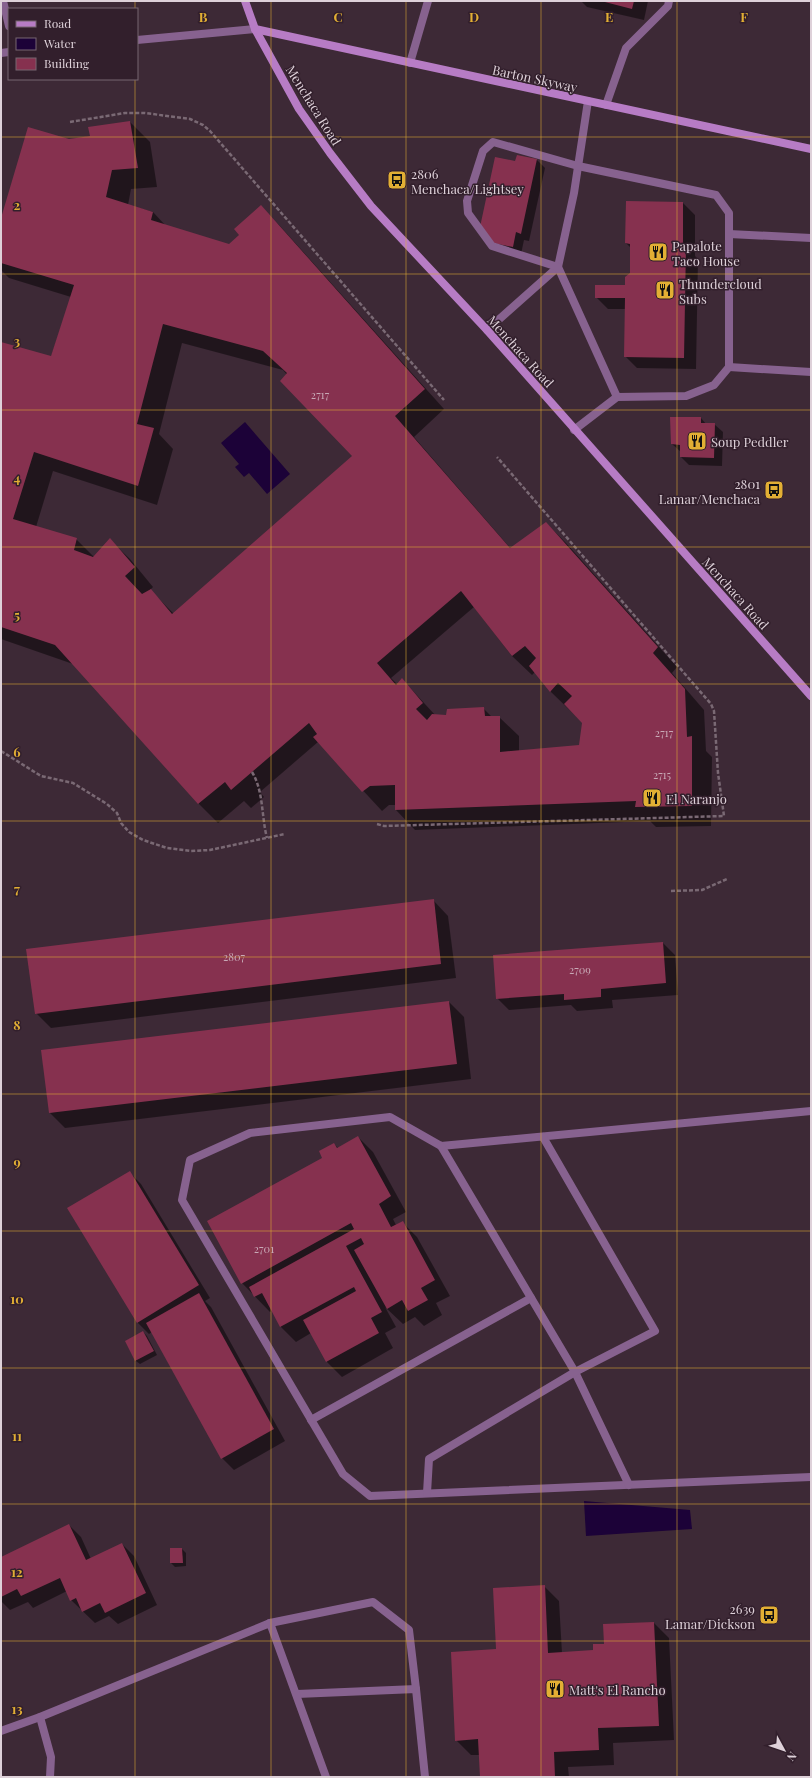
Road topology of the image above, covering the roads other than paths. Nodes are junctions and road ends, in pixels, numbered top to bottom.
1 (3, 1) edge
2 (245, 1) edge
3 (428, 1) edge
4 (669, 1) edge
5 (8, 22) edge
6 (255, 29) junction
7 (138, 40) edge
8 (410, 63) junction
9 (588, 101) junction
10 (606, 105) junction
11 (811, 150) edge
12 (578, 166) junction
13 (729, 234) junction
14 (811, 238) edge
15 (558, 267) junction
16 (487, 330) junction
17 (729, 367) junction
18 (811, 372) edge
19 (617, 397) junction
20 (574, 430) junction
21 (811, 696) edge
22 (811, 1111) edge
23 (543, 1137) junction
24 (441, 1146) junction
25 (531, 1298) junction
26 (575, 1372) junction
27 (311, 1420) junction
28 (811, 1477) edge
29 (629, 1484) junction
30 (427, 1493) junction
31 (270, 1623) junction
32 (416, 1688) junction
33 (297, 1694) junction
34 (40, 1717) junction
35 (1, 1731) edge
36 (50, 1777) edge
37 (326, 1777) edge
38 (425, 1777) edge

1 - 5 street
2 - 6 main road, Menchaca Road
3 - 8 street
4 - 10 street
6 - 7 street
6 - 8 main road, Barton Skyway
6 - 16 main road, Menchaca Road
8 - 9 main road, Barton Skyway
9 - 10 main road, Barton Skyway
9 - 12 street
10 - 11 main road, Barton Skyway
12 - 13 street
12 - 15 street
12 - 15 street
13 - 14 street
13 - 17 street
15 - 16 street
15 - 19 street
16 - 20 main road, Menchaca Road
17 - 18 street
17 - 19 street
19 - 20 street
20 - 21 main road, Menchaca Road
22 - 23 street
23 - 24 street
23 - 26 street
24 - 25 street
24 - 27 street
25 - 26 street
25 - 27 street
26 - 29 street
26 - 30 street
27 - 30 street
28 - 29 street
29 - 30 street
31 - 32 street
31 - 33 street
31 - 34 street
32 - 33 street
32 - 38 street
33 - 37 street
34 - 35 street
34 - 36 street

